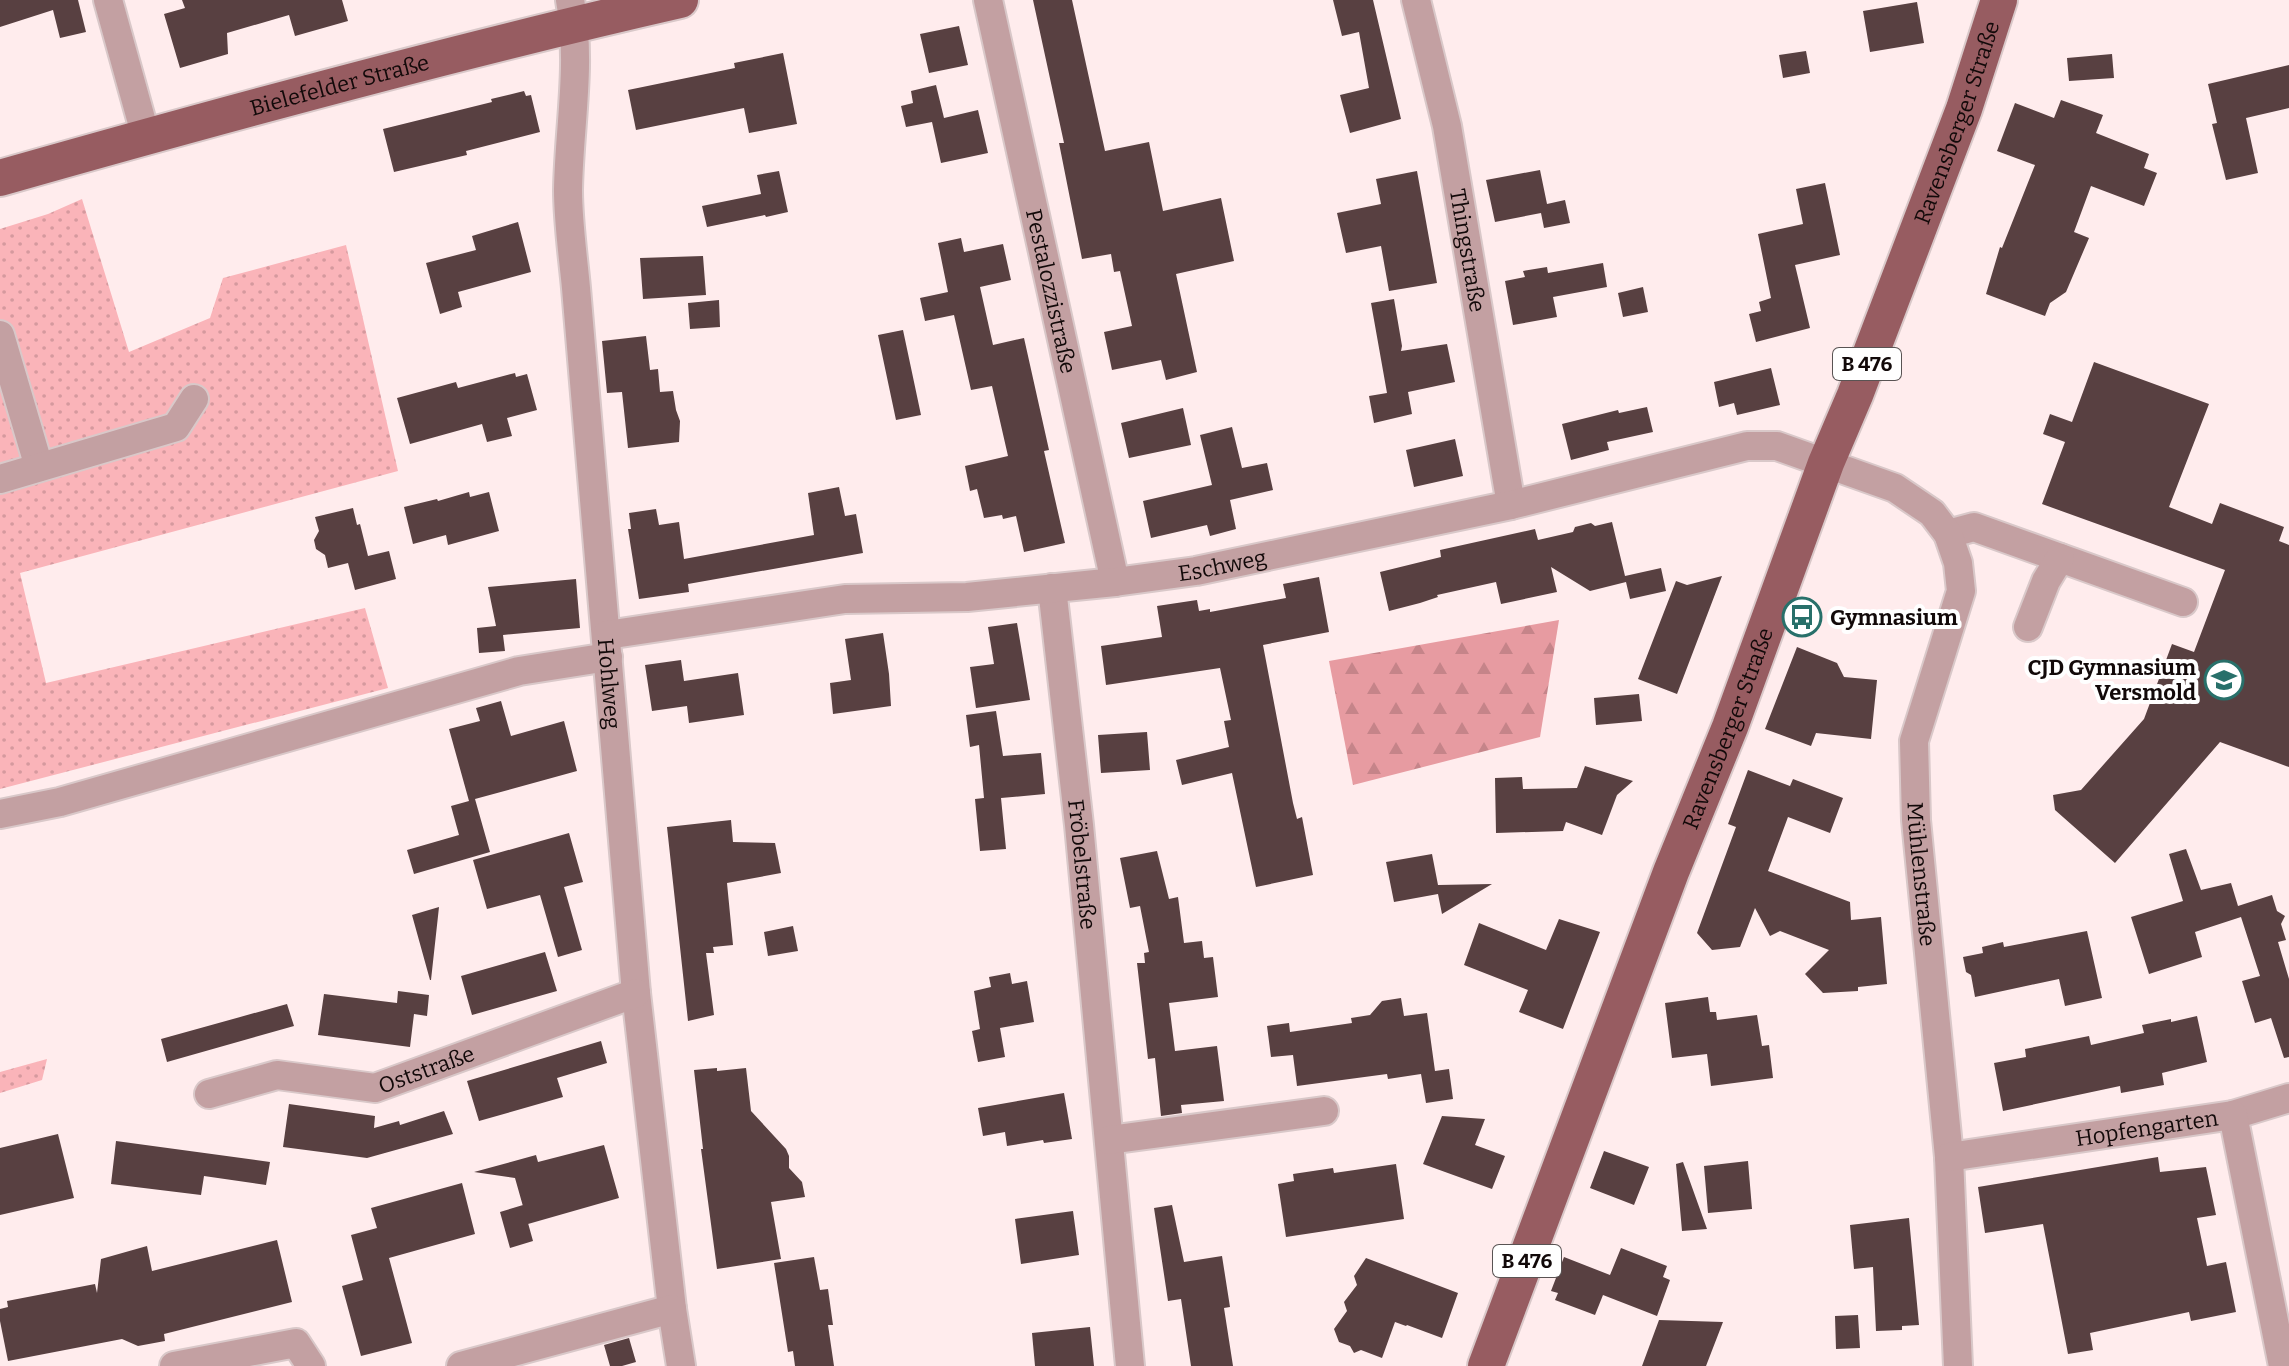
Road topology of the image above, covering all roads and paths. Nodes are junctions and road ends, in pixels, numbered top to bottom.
1 (108, 0) edge
2 (680, 0) edge
3 (988, 0) edge
4 (1416, 0) edge
5 (1999, 0) edge
6 (572, 12) edge
7 (146, 137) junction
8 (0, 178) edge
9 (0, 335) edge
10 (194, 399) dead end
11 (1826, 463) junction
12 (39, 467) junction
13 (0, 479) edge
14 (1511, 505) junction
15 (1948, 534) junction
16 (2060, 558) junction
17 (1115, 582) junction
18 (1052, 588) junction
19 (2183, 602) dead end
20 (2028, 627) dead end
21 (608, 646) junction
22 (0, 814) edge
23 (636, 993) junction
24 (209, 1094) dead end
25 (2289, 1098) edge
26 (1324, 1111) dead end
27 (2233, 1115) junction
28 (1109, 1140) junction
29 (1949, 1157) junction
30 (672, 1309) junction
31 (174, 1366) edge
32 (311, 1366) edge
33 (461, 1366) edge
34 (681, 1366) edge
35 (1130, 1366) edge
36 (1486, 1366) edge
37 (1958, 1366) edge
38 (2283, 1366) edge

1 - 7 street
2 - 6 main road, Bielefelder Straße
3 - 17 street, Pestalozzistraße
4 - 14 street, Thingstraße
5 - 11 main road, Ravensberger Straße / B 476
6 - 7 main road, Bielefelder Straße
6 - 21 street, Hohlweg
7 - 8 main road, Bielefelder Straße
9 - 12 street
10 - 12 street
11 - 14 street, Eschweg
11 - 15 street, Mühlenstraße
11 - 36 main road, Ravensberger Straße / B 476
12 - 13 street
14 - 17 street, Eschweg
15 - 16 street
15 - 29 street, Mühlenstraße
16 - 19 street
16 - 20 street
17 - 18 street, Eschweg
18 - 21 street, Eschweg
18 - 28 street, Fröbelstraße
21 - 22 street, Eschweg
21 - 23 street, Hohlweg
23 - 24 street, Oststraße
23 - 30 street, Hohlweg
25 - 27 street
26 - 28 street
27 - 29 street, Hopfengarten
27 - 38 street, Hopfengarten
28 - 35 street, Fröbelstraße
29 - 37 street, Mühlenstraße
30 - 33 street
30 - 34 street, Hohlweg
31 - 32 street

